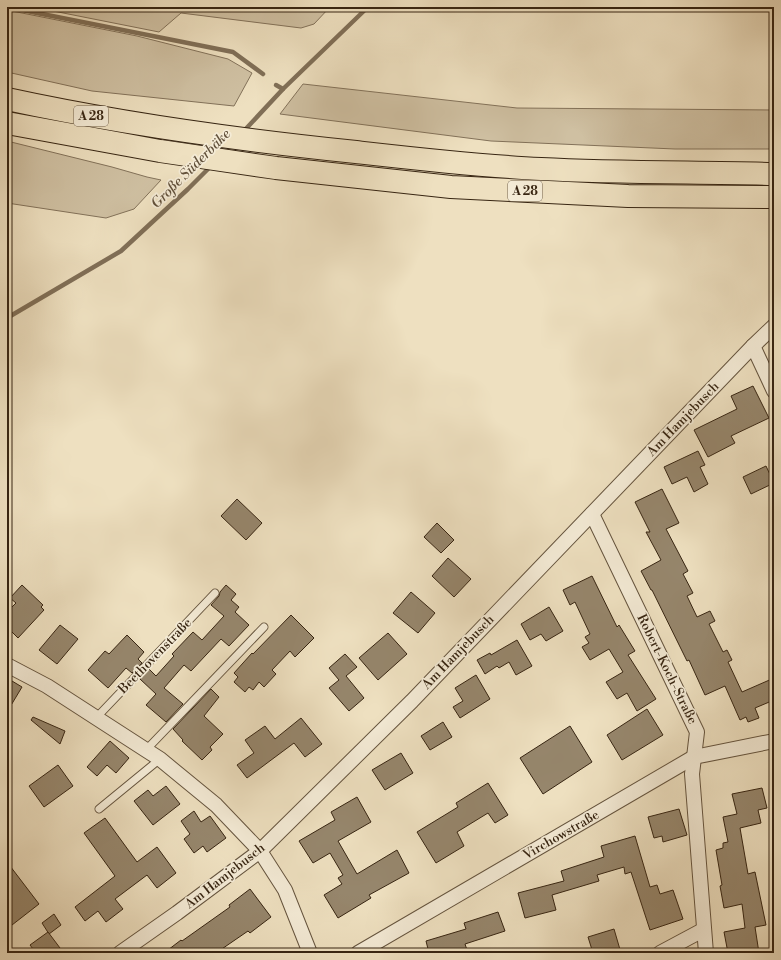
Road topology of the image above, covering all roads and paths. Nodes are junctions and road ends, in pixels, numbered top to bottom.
1 (7, 98) edge
2 (7, 123) edge
3 (774, 174) edge
4 (774, 197) edge
5 (774, 326) edge
6 (753, 346) junction
7 (774, 391) edge
8 (592, 514) junction
9 (215, 593) dead end
10 (264, 627) dead end
11 (7, 665) edge
12 (96, 718) junction
13 (774, 741) edge
14 (146, 750) junction
15 (694, 757) junction
16 (160, 759) junction
17 (99, 809) dead end
18 (260, 851) junction
19 (703, 930) junction
20 (120, 953) edge
21 (310, 953) edge
22 (358, 953) edge
23 (660, 953) edge
24 (706, 953) edge

1 - 3 highway, A 28
2 - 4 highway, A 28
5 - 6 street, Am Hamjebusch
6 - 7 street
6 - 8 street, Am Hamjebusch
8 - 15 street, Robert-Koch-Straße
8 - 18 street, Am Hamjebusch
9 - 12 lane, Beethovenstraße
10 - 14 lane
11 - 12 street
12 - 14 street
13 - 15 street, Virchowstraße
14 - 16 street
15 - 19 street, Robert-Koch-Straße
15 - 22 street, Virchowstraße
16 - 17 lane
16 - 18 street
18 - 20 street, Am Hamjebusch
18 - 21 street
19 - 23 street
19 - 24 street, Robert-Koch-Straße

